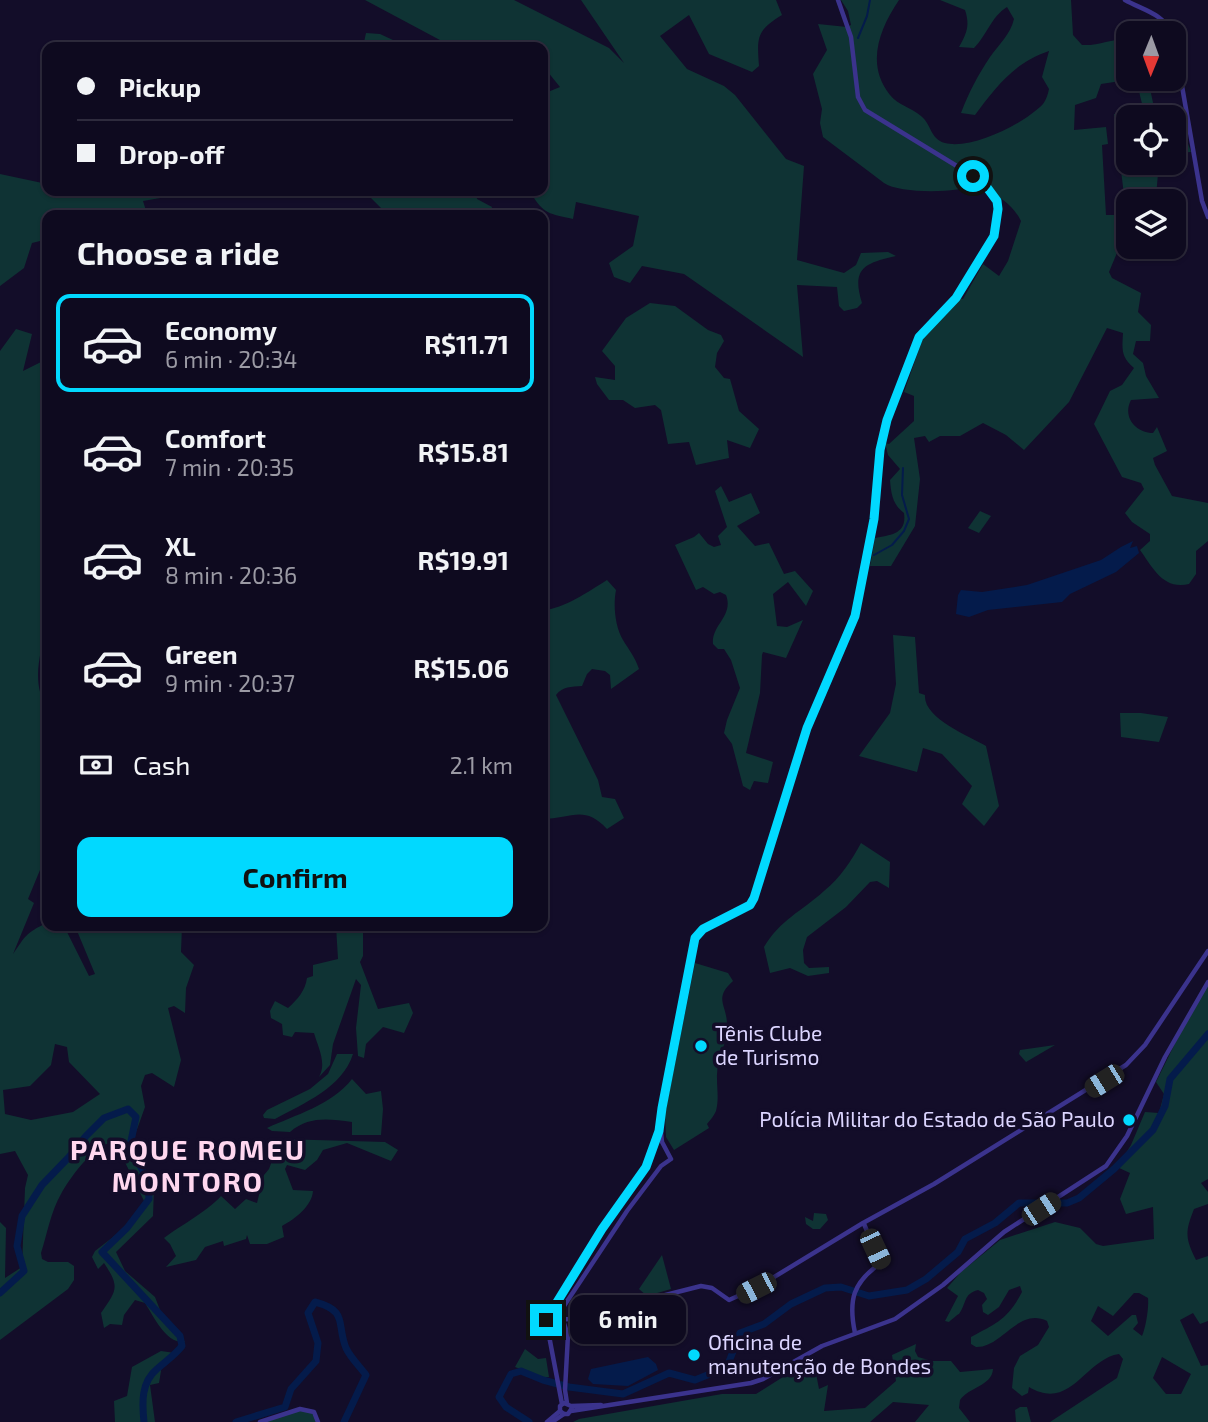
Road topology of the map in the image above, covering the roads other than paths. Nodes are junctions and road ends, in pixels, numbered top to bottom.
1 (838, 0) edge
2 (1125, 0) edge
3 (1164, 21) edge
4 (1183, 91) edge
5 (1208, 217) edge
6 (1208, 951) edge
7 (1208, 982) edge
8 (659, 1131) junction
9 (653, 1150) junction
10 (668, 1154) junction
11 (863, 1223) junction
12 (546, 1320) junction
13 (558, 1320) junction
14 (547, 1329) junction
15 (855, 1332) junction
16 (562, 1390) junction
17 (566, 1408) junction
18 (260, 1422) edge
19 (318, 1422) edge
20 (550, 1422) edge

1 - 8 street
2 - 3 street
4 - 5 street
6 - 11 street
7 - 15 street
8 - 9 street
8 - 10 street
9 - 10 street
9 - 12 street
10 - 13 street
11 - 13 street
11 - 15 street
12 - 13 street
12 - 14 street
13 - 14 street
13 - 16 street
14 - 16 street
15 - 17 street
16 - 17 street
17 - 20 street
18 - 19 street

